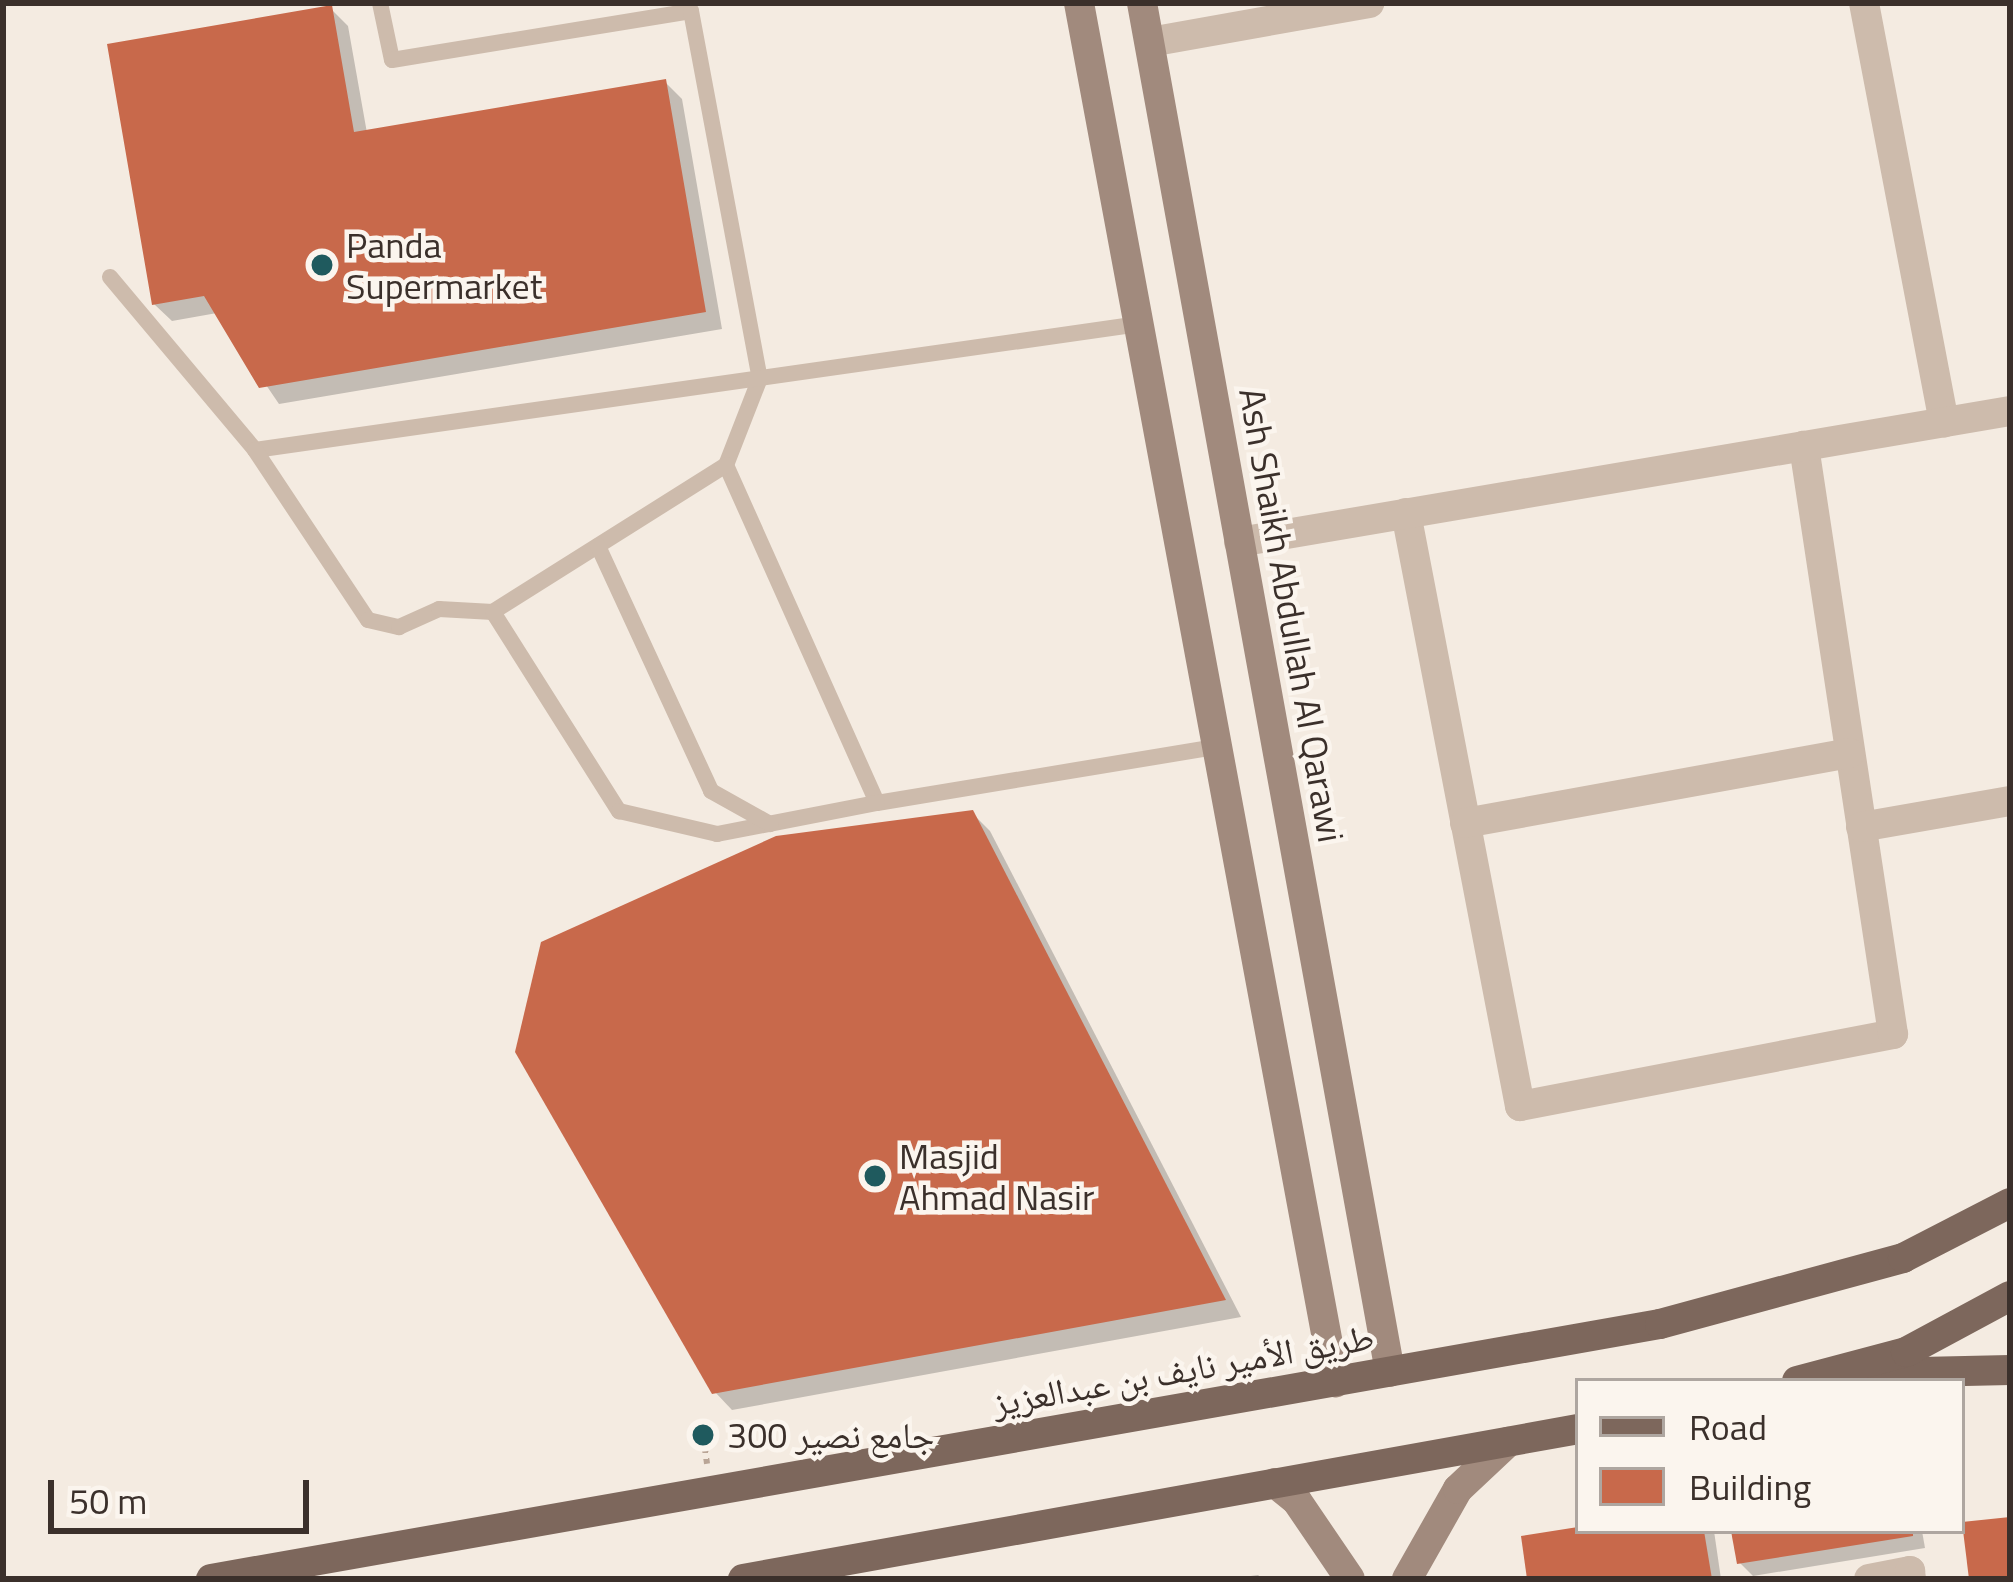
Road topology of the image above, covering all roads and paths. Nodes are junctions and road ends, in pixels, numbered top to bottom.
1 (380, 3) edge
2 (1079, 3) edge
3 (1142, 3) edge
4 (1370, 3) edge
5 (1864, 3) edge
6 (1330, 6) edge
7 (1150, 42) junction
8 (110, 277) dead end
9 (1139, 324) junction
10 (760, 378) junction
11 (2010, 411) edge
12 (1944, 422) junction
13 (1804, 446) junction
14 (255, 450) junction
15 (726, 465) junction
16 (1406, 513) junction
17 (1240, 542) junction
18 (598, 546) junction
19 (494, 612) junction
20 (1217, 747) junction
21 (1850, 753) junction
22 (2010, 801) edge
23 (877, 802) junction
24 (1466, 823) junction
25 (770, 824) junction
26 (1862, 827) junction
27 (2010, 1203) edge
28 (2010, 1296) edge
29 (2010, 1370) edge
30 (1390, 1372) junction
31 (1809, 1378) edge
32 (1335, 1382) junction
33 (1575, 1430) edge
34 (1508, 1442) junction
35 (1275, 1484) junction
36 (211, 1579) edge
37 (742, 1579) edge
38 (1350, 1579) edge
39 (1407, 1579) edge
40 (1869, 1579) edge
41 (1911, 1579) edge

1 - 10 lane
2 - 9 street
3 - 7 street, Ash Shaikh Abdullah Al Qarawi
4 - 6 street
5 - 12 street
6 - 7 street
7 - 17 street, Ash Shaikh Abdullah Al Qarawi
8 - 14 lane
9 - 10 lane
9 - 20 street
10 - 14 lane
10 - 15 lane
11 - 12 street
12 - 13 street
13 - 16 street
13 - 21 street
14 - 19 lane
15 - 18 lane
15 - 23 lane
16 - 17 street
16 - 24 street
17 - 30 street, Ash Shaikh Abdullah Al Qarawi
18 - 19 lane
18 - 25 lane
19 - 25 lane
20 - 23 lane
20 - 32 street
21 - 24 street
21 - 26 street
22 - 26 street
23 - 25 lane
24 - 26 street
27 - 30 main road, طريق الأمير نايف بن عبدالعزيز
28 - 31 main road
29 - 31 main road
30 - 32 main road, طريق الأمير نايف بن عبدالعزيز
32 - 36 main road, طريق الأمير نايف بن عبدالعزيز
33 - 34 main road
34 - 35 main road
34 - 39 street
35 - 37 main road
35 - 38 street
40 - 41 street

